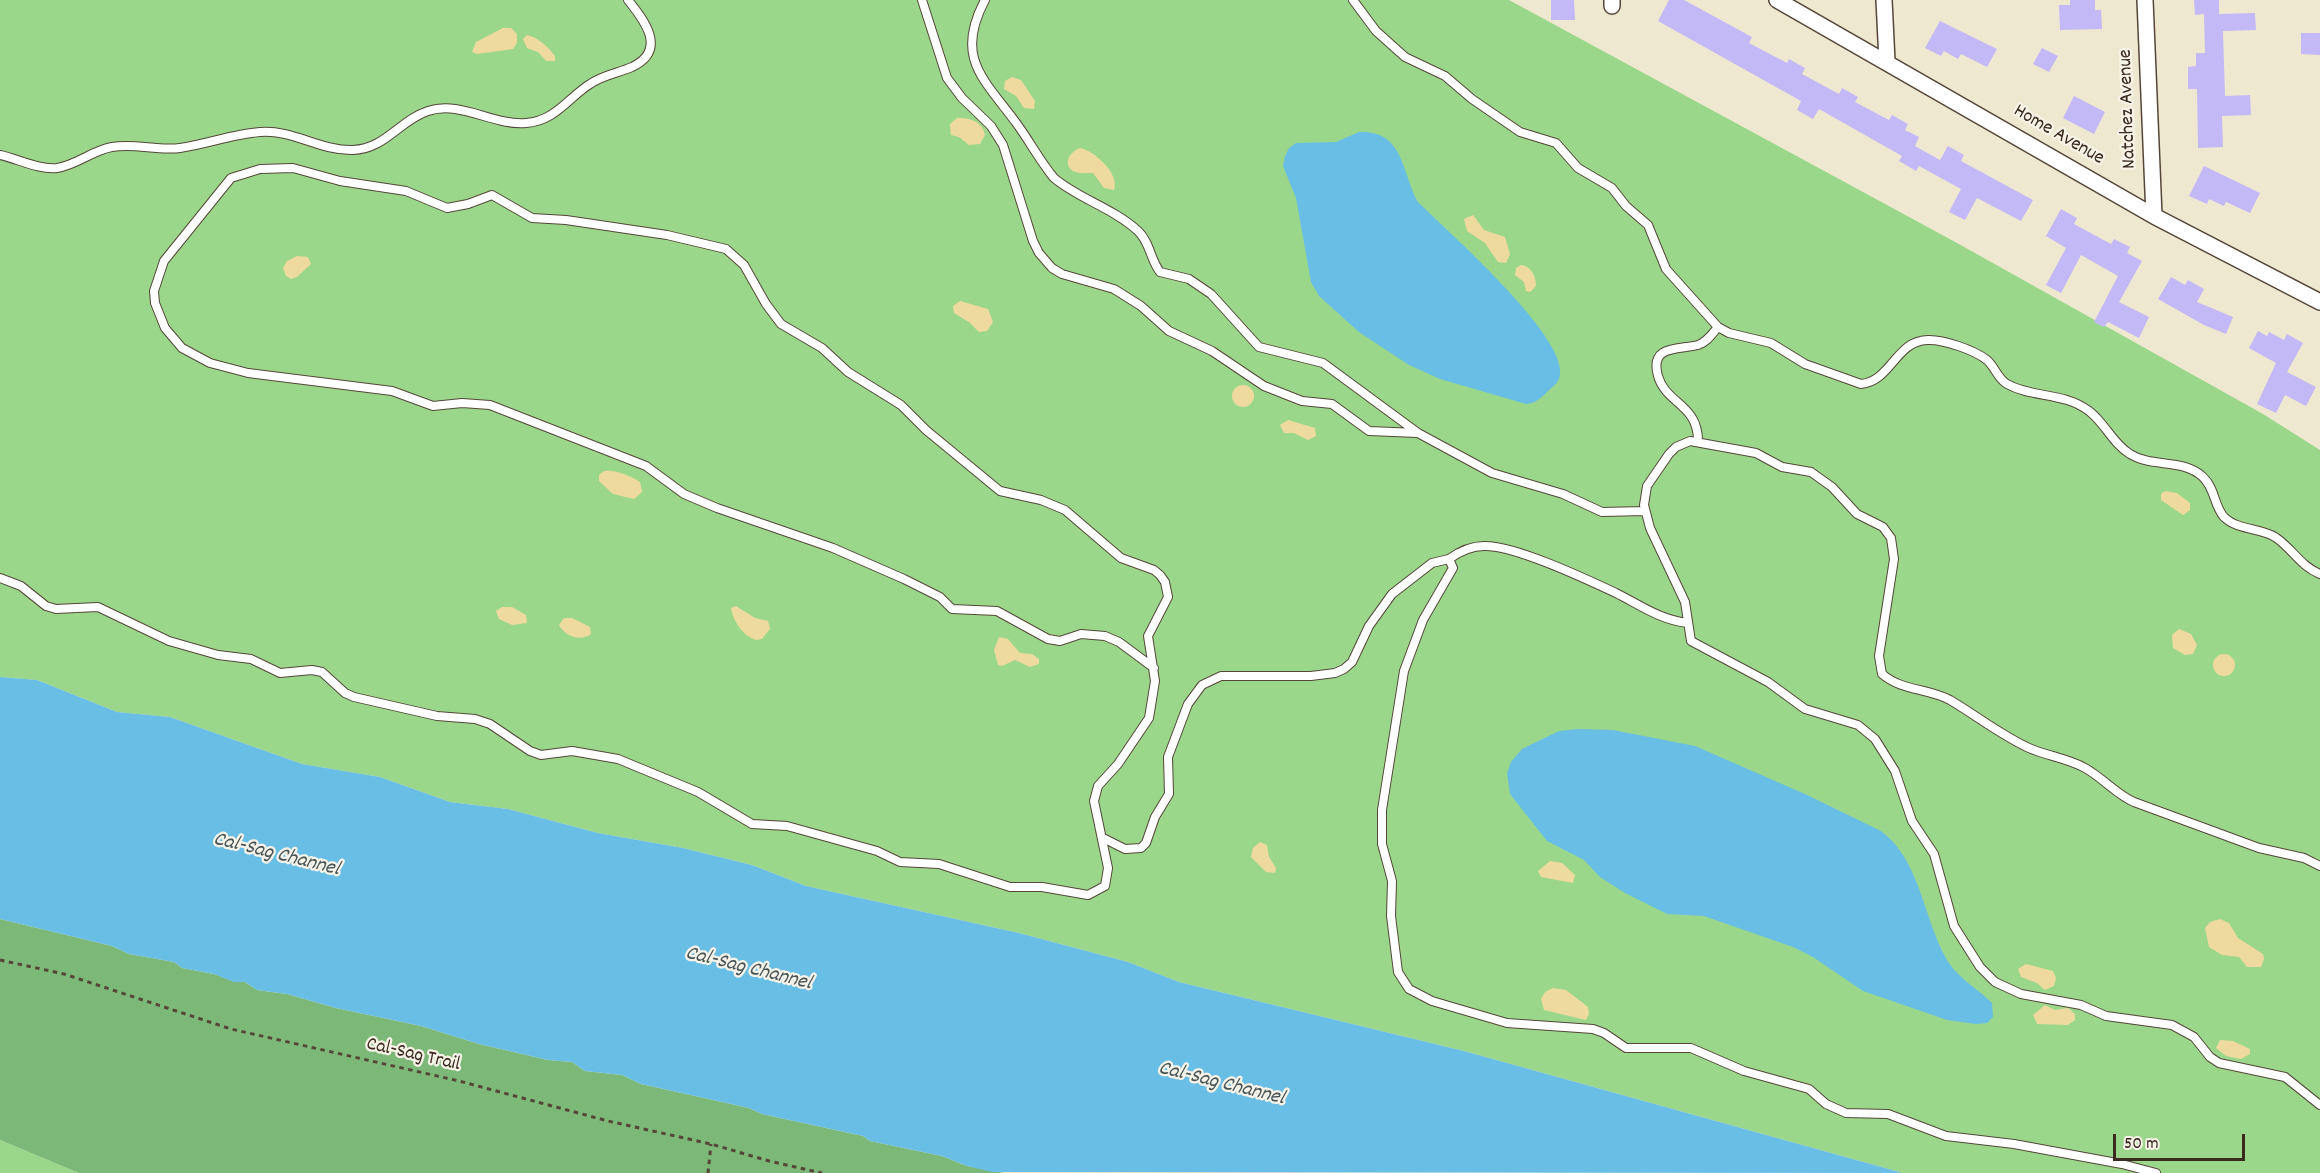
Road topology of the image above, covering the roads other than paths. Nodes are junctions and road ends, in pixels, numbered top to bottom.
1 (628, 0) edge
2 (922, 0) edge
3 (985, 0) edge
4 (1353, 0) edge
5 (1778, 0) edge
6 (1884, 0) edge
7 (2145, 0) edge
8 (1887, 61) junction
9 (0, 155) edge
10 (2154, 216) junction
11 (2320, 302) edge
12 (1718, 327) junction
13 (1418, 433) junction
14 (1698, 441) junction
15 (1645, 511) junction
16 (1449, 559) junction
17 (2320, 574) edge
18 (0, 578) edge
19 (1688, 623) junction
20 (1154, 668) junction
21 (1103, 838) junction
22 (2320, 866) edge
23 (2320, 1105) edge
24 (2156, 1173) edge

1 - 9 lane
2 - 13 lane
3 - 13 lane
4 - 12 lane
5 - 8 street, Home Avenue
6 - 8 street
7 - 10 street, Natchez Avenue
8 - 10 street, Home Avenue
10 - 11 street, Home Avenue
12 - 14 lane
12 - 17 lane
13 - 15 lane
14 - 15 lane
14 - 22 lane
15 - 19 lane
16 - 19 lane
16 - 21 lane
16 - 24 lane
18 - 21 lane
19 - 23 lane
20 - 20 lane
20 - 21 lane

